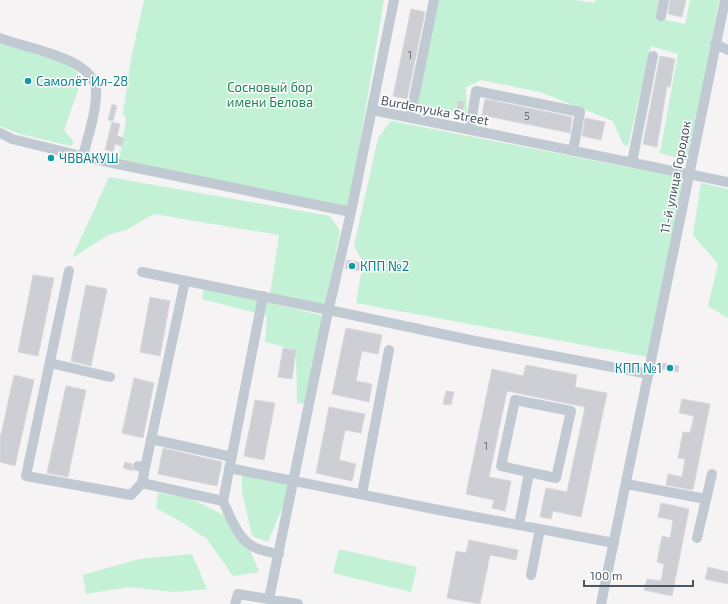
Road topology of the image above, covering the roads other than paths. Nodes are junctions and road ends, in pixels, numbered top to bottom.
1 (394, 0) edge
2 (434, 0) edge
3 (664, 0) edge
4 (725, 0) edge
5 (661, 16) dead end
6 (0, 38) edge
7 (715, 44) junction
8 (728, 50) edge
9 (653, 56) dead end
10 (372, 110) junction
11 (410, 118) junction
12 (470, 130) junction
13 (0, 133) edge
14 (573, 151) junction
15 (83, 156) junction
16 (632, 162) junction
17 (689, 174) junction
18 (728, 182) edge
19 (351, 212) junction
20 (69, 271) dead end
21 (142, 272) dead end
22 (184, 281) junction
23 (263, 296) junction
24 (329, 310) junction
25 (389, 350) dead end
26 (50, 363) junction
27 (649, 374) junction
28 (110, 377) dead end
29 (151, 439) junction
30 (232, 456) junction
31 (230, 468) junction
32 (529, 472) junction
33 (712, 474) dead end
34 (294, 481) junction
35 (142, 483) junction
36 (626, 484) junction
37 (362, 494) junction
38 (706, 499) junction
39 (223, 501) junction
40 (519, 525) junction
41 (540, 529) junction
42 (698, 538) dead end
43 (614, 543) junction
44 (279, 554) junction
45 (531, 575) dead end
46 (269, 599) junction
47 (235, 604) edge
48 (298, 604) edge
49 (602, 604) edge

1 - 10 street
2 - 11 street
3 - 5 street
4 - 7 street, 11-й улица Городок
6 - 15 street
7 - 8 street
7 - 17 street, 11-й улица Городок
9 - 16 street
10 - 11 street, Burdenyuka Street
10 - 19 street, Burdenyuka Street
11 - 12 street, Burdenyuka Street
12 - 14 street, Burdenyuka Street
12 - 14 street
13 - 15 street
14 - 16 street, Burdenyuka Street
15 - 19 street
16 - 17 street, Burdenyuka Street
17 - 18 street, Burdenyuka Street
17 - 27 street, 11-й улица Городок
19 - 24 street, Burdenyuka Street
20 - 26 street
21 - 22 street
22 - 23 street
22 - 29 street
23 - 24 street
23 - 30 street
24 - 27 street
24 - 34 street, Burdenyuka Street
25 - 37 street
26 - 28 street
26 - 35 street
27 - 36 street, 11-й улица Городок
29 - 30 street
29 - 35 street
30 - 31 street
31 - 34 street
31 - 39 street
32 - 32 street
32 - 40 street
33 - 38 street
34 - 37 street
34 - 44 street, Burdenyuka Street
35 - 39 street
36 - 38 street
36 - 43 street, 11-й улица Городок
37 - 40 street
38 - 42 street
39 - 44 street
40 - 41 street
41 - 43 street
41 - 45 street
43 - 49 street, 11-й улица Городок
44 - 46 street, Burdenyuka Street
46 - 47 street
46 - 48 street

